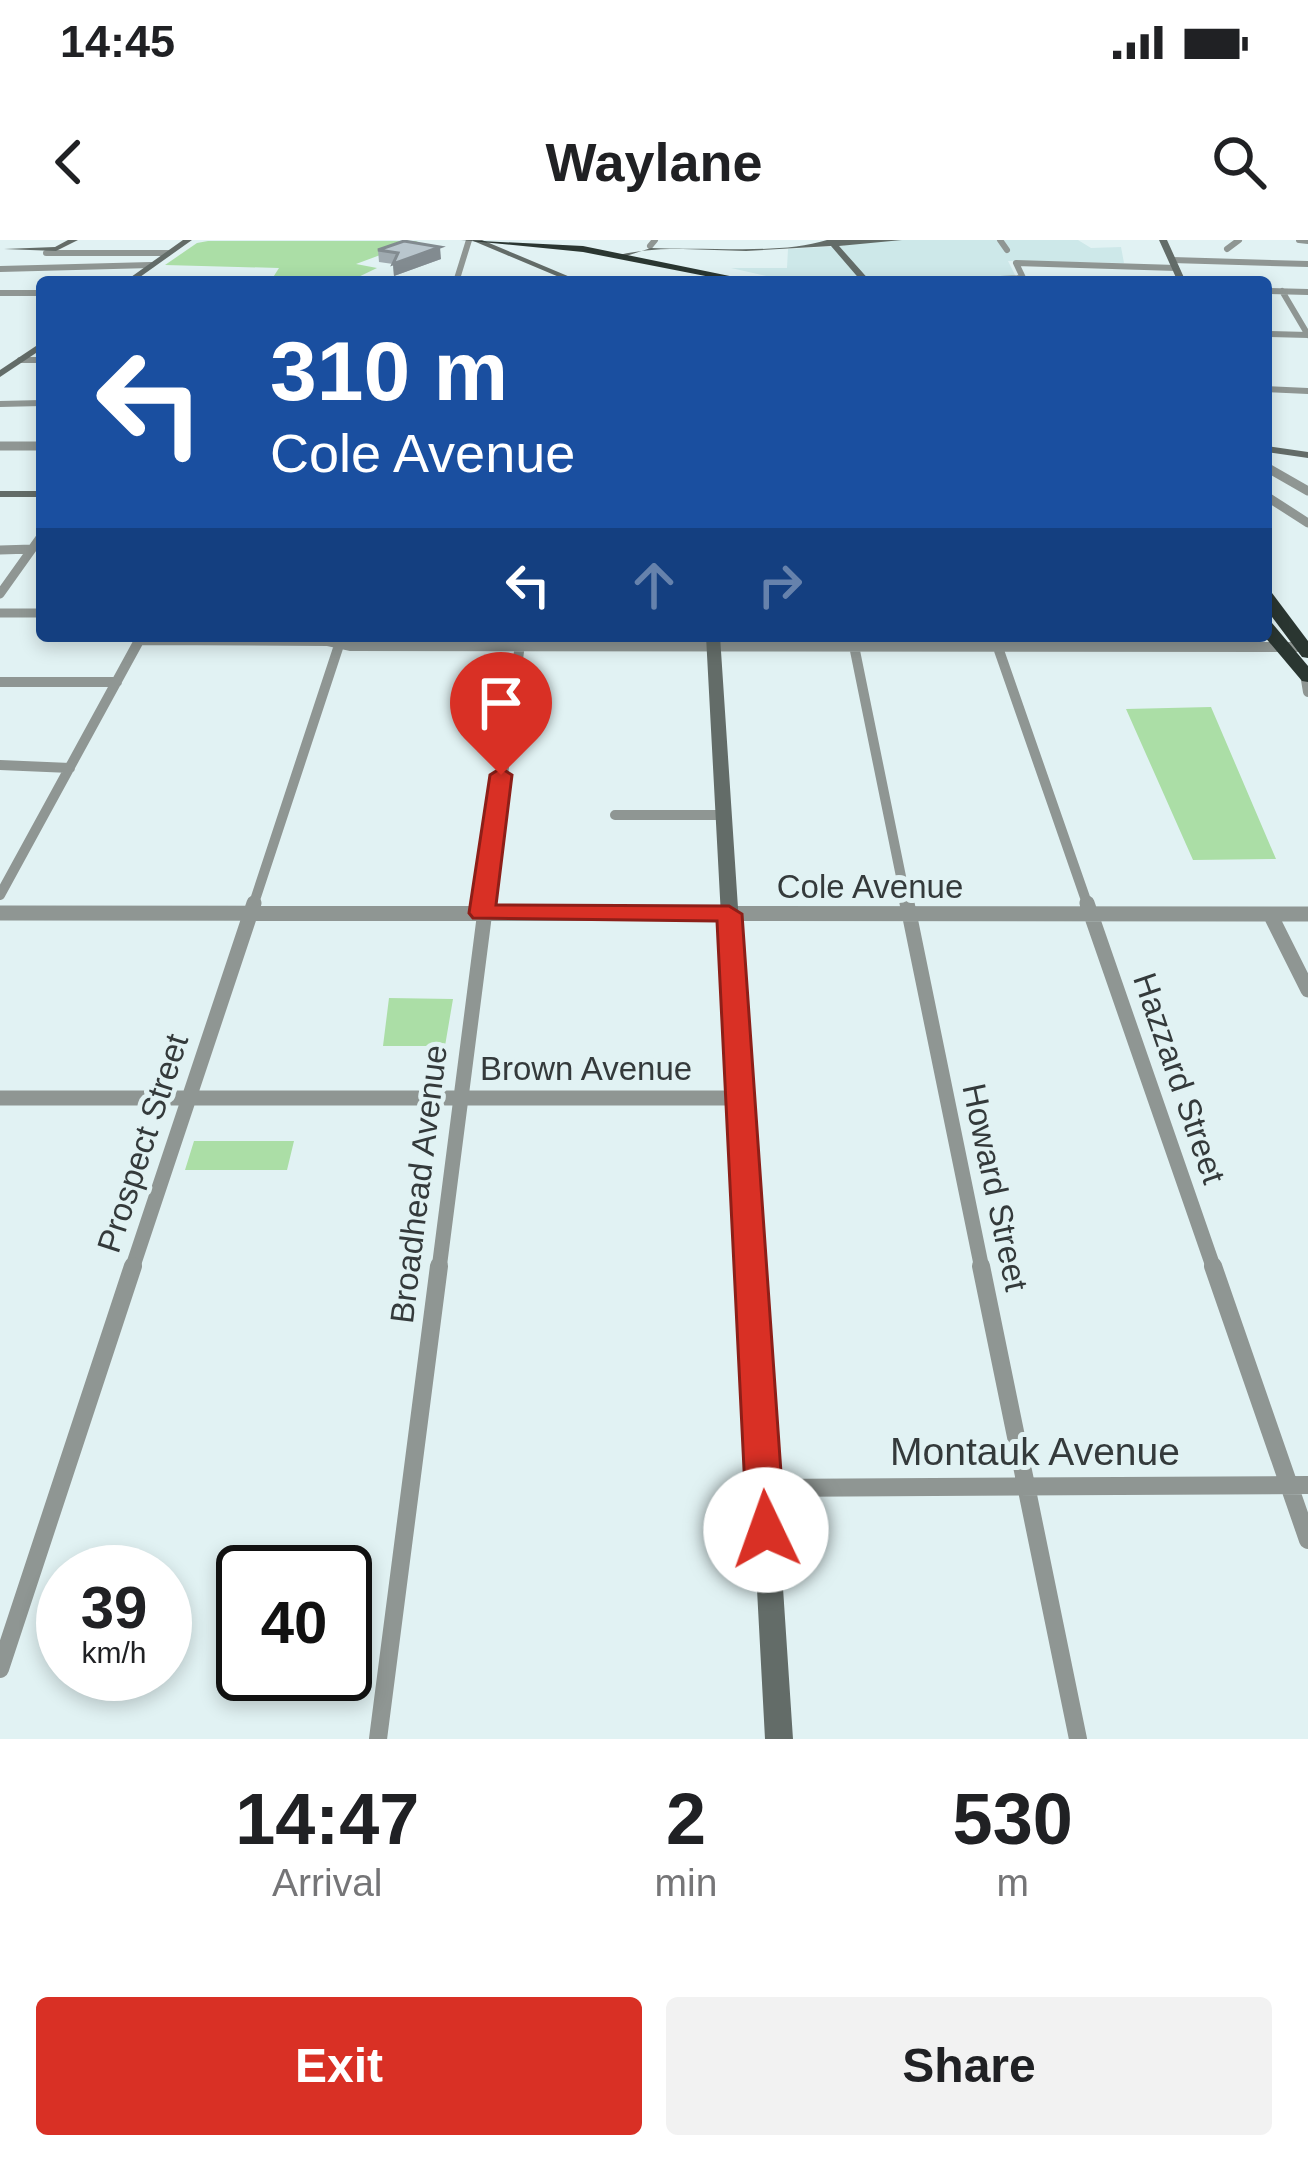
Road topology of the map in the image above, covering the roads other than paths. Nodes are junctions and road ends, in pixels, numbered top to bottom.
1 (26, 240) edge
2 (74, 240) edge
3 (188, 240) edge
4 (471, 240) edge
5 (898, 240) edge
6 (1000, 240) edge
7 (1163, 240) edge
8 (1239, 240) edge
9 (1299, 240) edge
10 (521, 241) edge
11 (1308, 241) edge
12 (831, 242) edge
13 (653, 243) edge
14 (501, 248) junction
15 (1227, 249) dead end
16 (1007, 250) dead end
17 (4, 252) edge
18 (168, 253) junction
19 (46, 254) dead end
20 (627, 254) junction
21 (1174, 264) junction
22 (1308, 264) edge
23 (151, 265) junction
24 (0, 269) edge
25 (136, 276) edge
26 (458, 276) edge
27 (564, 276) edge
28 (726, 276) edge
29 (742, 276) edge
30 (862, 276) edge
31 (1022, 276) edge
32 (1179, 276) edge
33 (1272, 291) edge
34 (1282, 291) junction
35 (36, 292) edge
36 (1308, 292) edge
37 (0, 293) edge
38 (1272, 334) edge
39 (1308, 335) edge
40 (36, 349) edge
41 (20, 361) junction
42 (36, 361) edge
43 (0, 374) edge
44 (1272, 389) edge
45 (1308, 391) edge
46 (0, 404) edge
47 (36, 404) edge
48 (0, 446) edge
49 (36, 446) edge
50 (1272, 450) edge
51 (1308, 455) edge
52 (1272, 471) edge
53 (1296, 486) junction
54 (1308, 491) edge
55 (1272, 492) edge
56 (0, 494) edge
57 (36, 494) edge
58 (1272, 497) edge
59 (1308, 523) edge
60 (36, 544) edge
61 (32, 549) junction
62 (0, 550) edge
63 (0, 594) edge
64 (1272, 605) edge
65 (0, 613) edge
66 (36, 613) edge
67 (1272, 636) edge
68 (139, 642) edge
69 (340, 642) edge
70 (520, 642) edge
71 (713, 642) edge
72 (854, 642) edge
73 (996, 642) edge
74 (1280, 647) junction
75 (1306, 649) edge
76 (1307, 681) edge
77 (0, 682) edge
78 (117, 682) junction
79 (0, 765) edge
80 (70, 768) junction
81 (615, 815) dead end
82 (723, 815) junction
83 (0, 896) edge
84 (0, 913) edge
85 (250, 913) junction
86 (482, 913) junction
87 (909, 913) junction
88 (1091, 913) junction
89 (729, 914) junction
90 (1270, 914) junction
91 (1308, 914) edge
92 (1308, 990) edge
93 (0, 1098) edge
94 (188, 1098) junction
95 (460, 1098) junction
96 (740, 1098) junction
97 (1298, 1484) edge
98 (764, 1488) junction
99 (1028, 1488) junction
100 (1308, 1540) edge
101 (0, 1669) edge
102 (377, 1739) edge
103 (778, 1739) edge
104 (1078, 1739) edge

1 - 17 street
2 - 17 street
3 - 18 street
4 - 10 highway
4 - 14 street
4 - 26 street
5 - 12 street
6 - 16 street
7 - 21 street
8 - 15 street
9 - 11 street
10 - 14 street
10 - 20 highway
12 - 13 street
12 - 30 street
13 - 20 street
14 - 27 street
18 - 19 street
18 - 23 street
20 - 28 highway
20 - 29 highway
21 - 22 street
21 - 31 street
21 - 32 street
23 - 24 street
23 - 25 street
33 - 34 street
34 - 36 street
34 - 39 street
35 - 37 street
38 - 39 street
40 - 41 street
41 - 42 street
41 - 43 street
44 - 45 street
46 - 47 street
48 - 49 street
50 - 51 street
52 - 53 street
53 - 54 street
53 - 55 street
56 - 57 street
58 - 59 street
60 - 61 street
61 - 62 street
61 - 63 street
64 - 75 highway
65 - 66 street
67 - 74 highway
68 - 78 street
69 - 85 street, Prospect Street
70 - 86 street, Broadhead Avenue
71 - 82 street
72 - 73 street
72 - 87 street, Howard Street
73 - 74 street
73 - 88 street, Hazzard Street
74 - 75 street
74 - 76 highway
77 - 78 street
78 - 80 street
79 - 80 street
80 - 83 street
81 - 82 street
82 - 89 street
84 - 85 street, Cole Avenue
85 - 86 street, Cole Avenue
85 - 94 street, Prospect Street
86 - 89 street, Cole Avenue
86 - 95 street, Broadhead Avenue
87 - 88 street, Cole Avenue
87 - 89 street, Cole Avenue
87 - 99 street, Howard Street
88 - 90 street, Cole Avenue
88 - 97 street, Hazzard Street
89 - 96 street
90 - 91 street, Cole Avenue
90 - 92 street
93 - 94 street, Brown Avenue
94 - 95 street, Brown Avenue
94 - 101 street, Prospect Street
95 - 96 street, Brown Avenue
95 - 102 street, Broadhead Avenue
96 - 98 street
97 - 99 street, Montauk Avenue
97 - 100 street, Hazzard Street
98 - 99 street, Montauk Avenue
98 - 103 street
99 - 104 street, Howard Street

